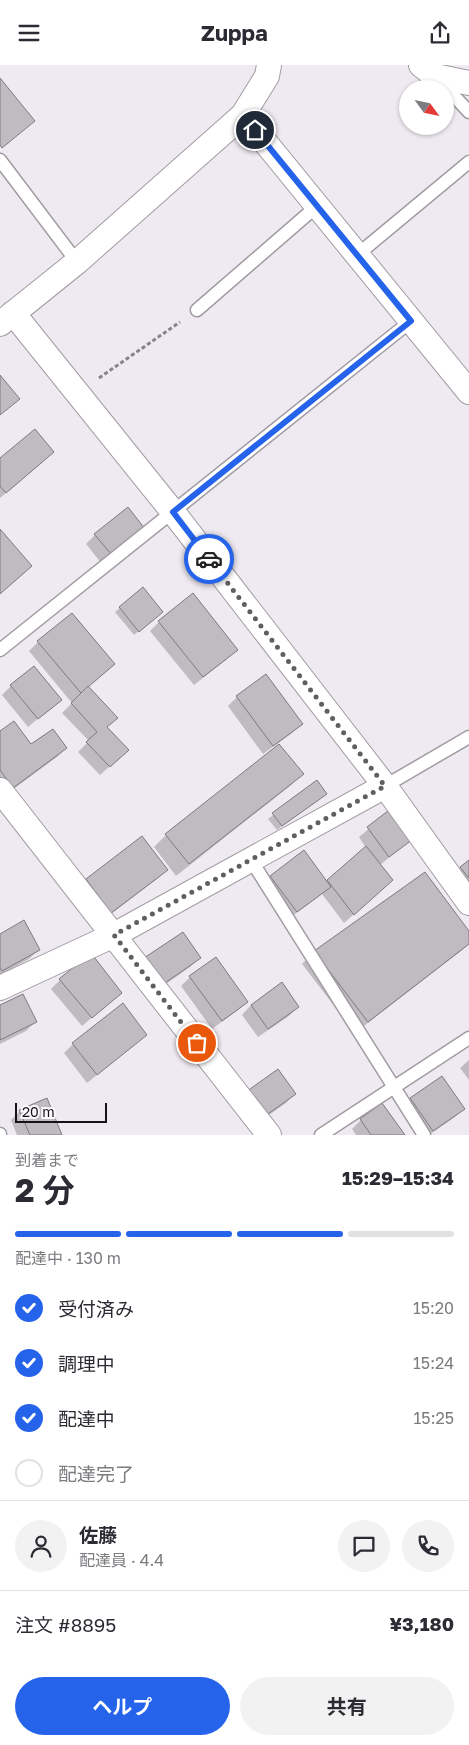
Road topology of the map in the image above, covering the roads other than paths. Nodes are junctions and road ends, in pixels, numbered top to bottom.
1 (288, 65) edge
2 (428, 70) edge
3 (268, 71) edge
4 (469, 83) edge
5 (469, 112) edge
6 (243, 115) junction
7 (0, 160) edge
8 (469, 162) edge
9 (317, 206) junction
10 (357, 255) junction
11 (77, 262) junction
12 (197, 310) road end
13 (6, 318) edge
14 (411, 321) junction
15 (469, 392) edge
16 (173, 512) junction
17 (0, 650) edge
18 (469, 737) edge
19 (385, 786) junction
20 (0, 790) edge
21 (251, 860) junction
22 (469, 903) edge
23 (114, 935) junction
24 (0, 988) edge
25 (469, 1038) edge
26 (394, 1087) junction
27 (268, 1135) edge
28 (321, 1135) edge
29 (424, 1135) edge

1 - 3 street
2 - 4 street
2 - 5 lane
3 - 6 street
6 - 9 street
6 - 11 street
7 - 11 lane
8 - 10 lane
9 - 10 street
9 - 12 lane
10 - 14 street
11 - 13 street
13 - 16 street
14 - 15 street
14 - 16 lane
16 - 17 lane
16 - 19 street
18 - 19 lane
19 - 21 street
19 - 22 street
20 - 23 street
21 - 23 street
21 - 26 lane
23 - 24 street
23 - 27 street
25 - 26 lane
26 - 28 lane
26 - 29 lane

